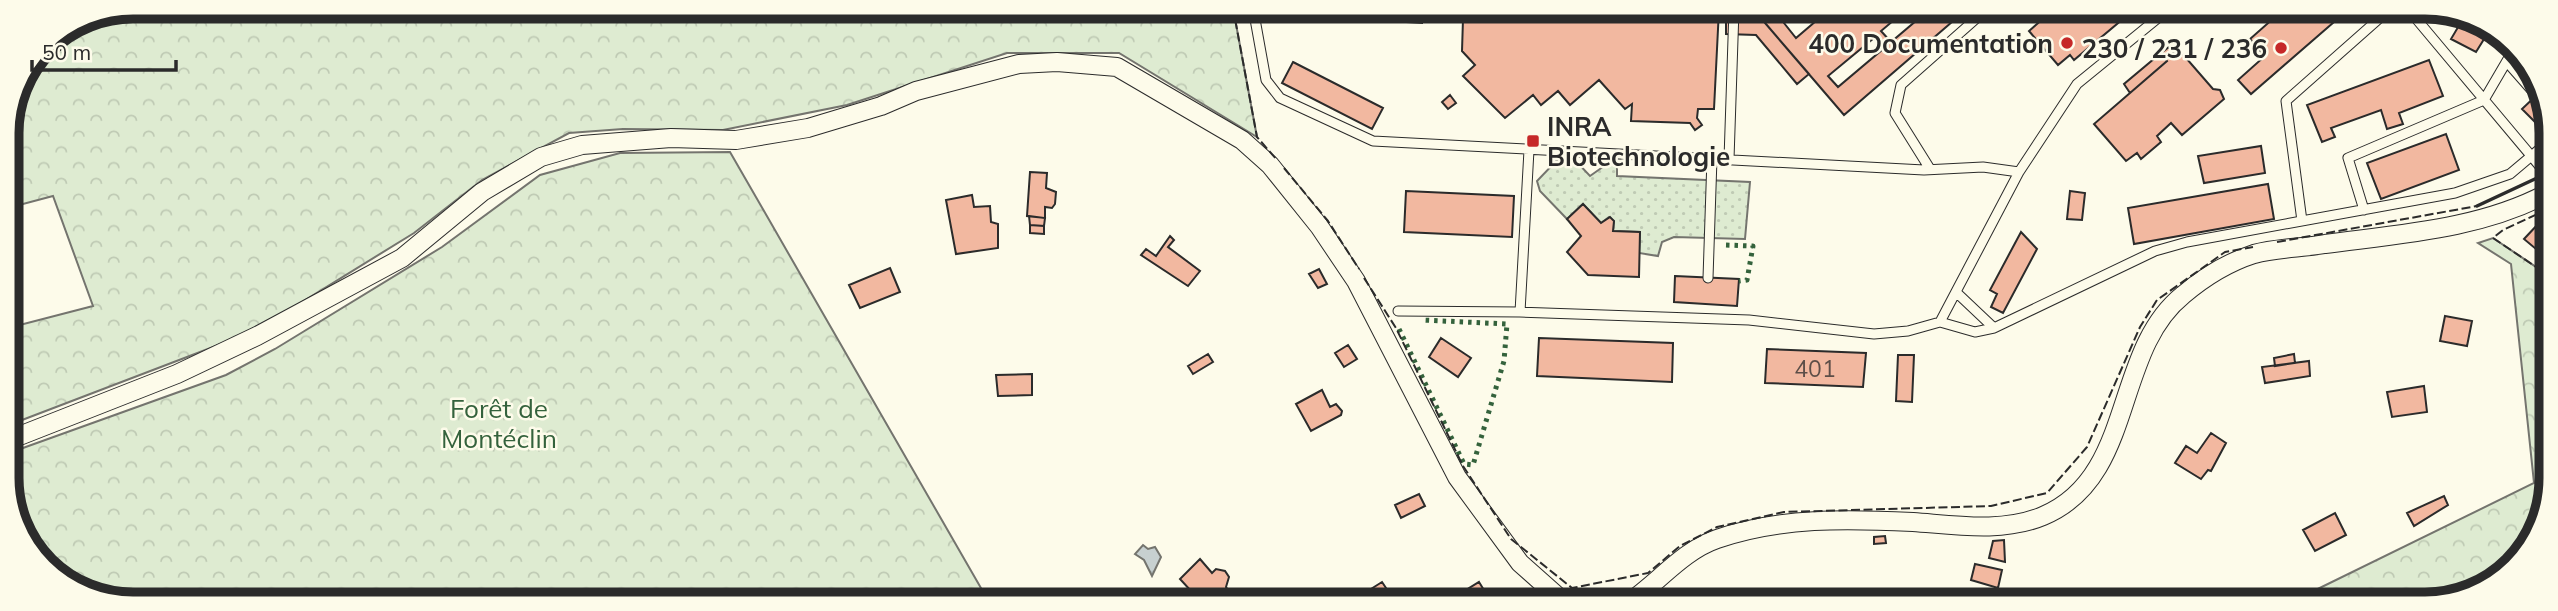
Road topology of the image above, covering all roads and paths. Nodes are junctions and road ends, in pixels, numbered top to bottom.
1 (1255, 19) edge
2 (1734, 19) edge
3 (1976, 19) edge
4 (2157, 19) edge
5 (2379, 19) edge
6 (2416, 19) edge
7 (2509, 58) edge
8 (2507, 62) junction
9 (2528, 86) edge
10 (2484, 100) junction
11 (1529, 150) junction
12 (2539, 150) edge
13 (2531, 156) junction
14 (1713, 158) junction
15 (1729, 159) junction
16 (2539, 165) edge
17 (1930, 169) junction
18 (2019, 172) junction
19 (2539, 197) edge
20 (2364, 209) junction
21 (2302, 221) junction
22 (1708, 278) dead end
23 (1957, 293) junction
24 (1398, 311) dead end
25 (1520, 312) junction
26 (1940, 322) junction
27 (1994, 328) junction
28 (19, 436) edge
29 (1553, 592) edge
30 (1642, 592) edge

1 - 11 lane
2 - 15 lane
3 - 17 lane
4 - 18 lane
5 - 21 lane
6 - 10 lane
7 - 8 lane
8 - 9 lane
8 - 10 lane
10 - 13 lane
10 - 20 lane
11 - 14 lane
11 - 25 lane
12 - 13 lane
13 - 16 lane
13 - 20 lane
14 - 15 lane
14 - 22 lane
15 - 17 lane
17 - 18 lane
18 - 23 lane
19 - 30 street
20 - 21 lane
21 - 27 lane
23 - 26 lane
23 - 27 lane
24 - 25 lane
25 - 26 lane
26 - 27 lane
28 - 29 street

